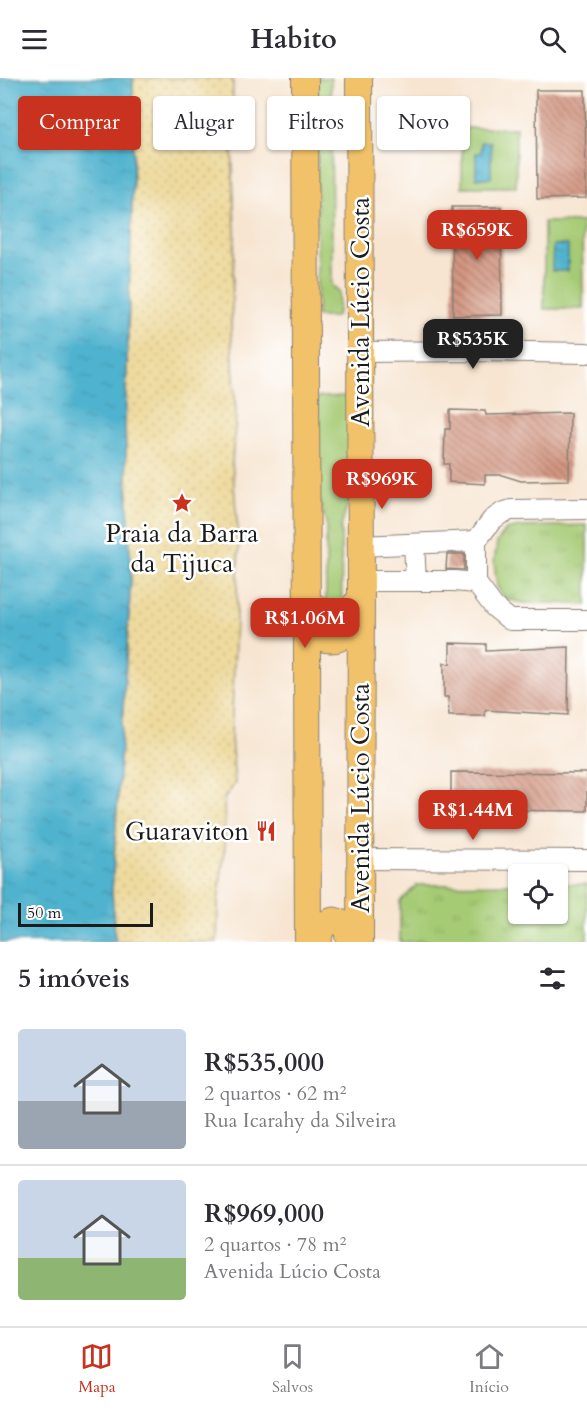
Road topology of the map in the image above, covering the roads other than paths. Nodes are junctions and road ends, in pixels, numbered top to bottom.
1 (305, 78) edge
2 (359, 78) edge
3 (359, 352) junction
4 (587, 353) edge
5 (587, 509) edge
6 (307, 527) junction
7 (476, 542) junction
8 (414, 544) junction
9 (360, 546) junction
10 (416, 581) junction
11 (476, 583) junction
12 (360, 585) junction
13 (587, 620) edge
14 (359, 860) junction
15 (587, 860) edge
16 (308, 942) edge
17 (317, 942) edge
18 (348, 942) edge
19 (360, 942) edge

1 - 6 main road, Avenida Lúcio Costa
2 - 3 main road, Avenida Lúcio Costa
3 - 4 street
3 - 9 main road, Avenida Lúcio Costa
5 - 7 street
6 - 12 main road
6 - 16 main road, Avenida Lúcio Costa
7 - 8 street
7 - 11 street
8 - 9 street
8 - 10 street
9 - 12 main road, Avenida Lúcio Costa
10 - 11 street
10 - 12 street
11 - 13 street
12 - 14 main road, Avenida Lúcio Costa
14 - 15 street
14 - 19 main road, Avenida Lúcio Costa
17 - 18 main road

